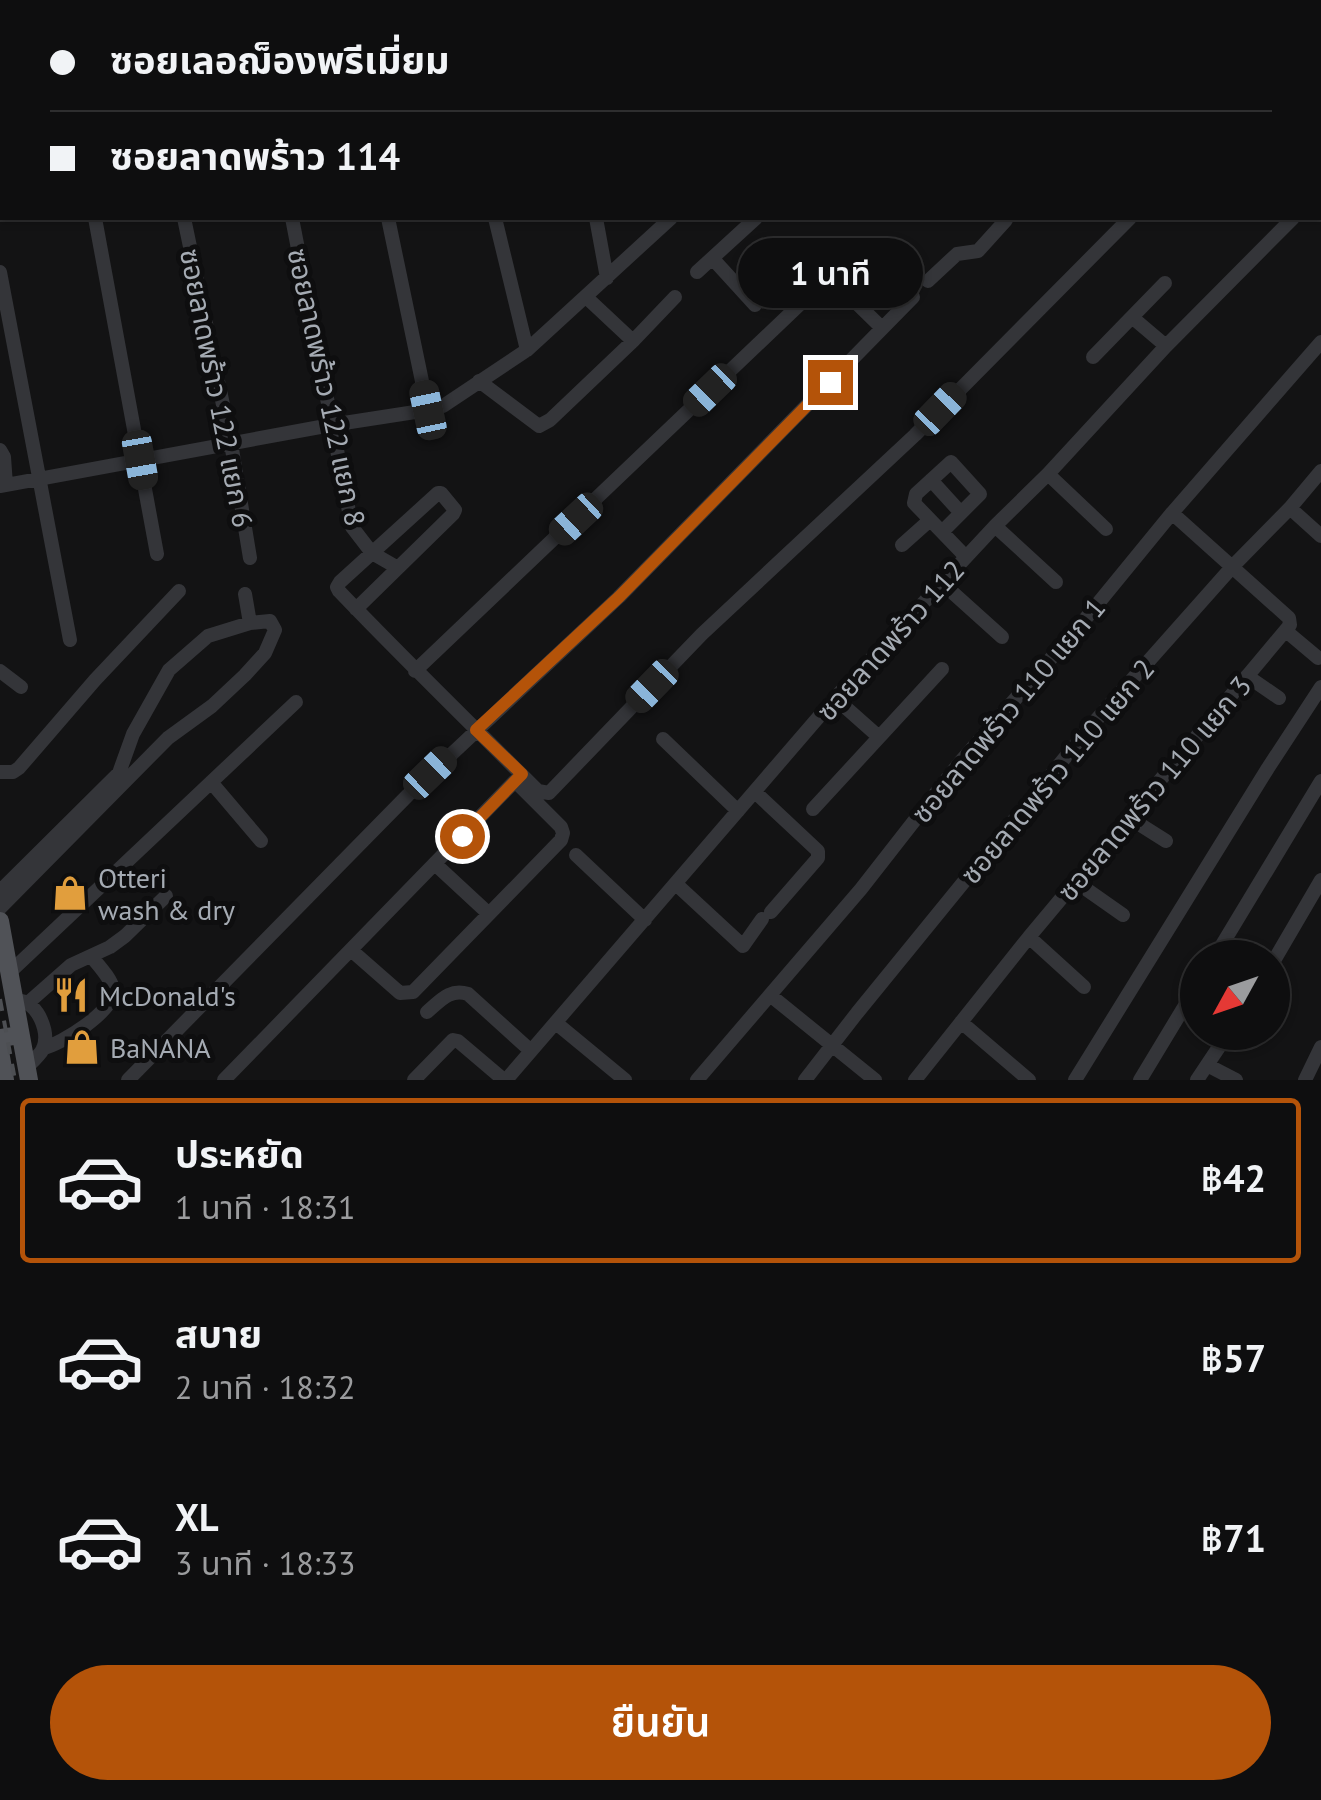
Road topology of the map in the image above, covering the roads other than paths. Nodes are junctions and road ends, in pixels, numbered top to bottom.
1 (95, 220) edge
2 (184, 220) edge
3 (292, 220) edge
4 (388, 220) edge
5 (495, 220) edge
6 (596, 220) edge
7 (670, 220) edge
8 (754, 220) edge
9 (1004, 220) edge
10 (1128, 220) edge
11 (1292, 220) edge
12 (713, 260) junction
13 (0, 272) edge
14 (698, 272) dead end
15 (606, 278) junction
16 (928, 281) dead end
17 (1166, 283) dead end
18 (586, 297) junction
19 (675, 297) dead end
20 (913, 297) dead end
21 (755, 305) dead end
22 (1132, 318) junction
23 (882, 328) junction
24 (633, 341) junction
25 (1321, 342) edge
26 (1166, 346) junction
27 (527, 350) junction
28 (1094, 357) dead end
29 (479, 381) junction
30 (428, 410) junction
31 (331, 425) junction
32 (231, 443) junction
33 (0, 450) edge
34 (140, 460) junction
35 (1321, 471) edge
36 (1048, 474) junction
37 (40, 478) junction
38 (931, 480) junction
39 (3, 485) edge
40 (1290, 508) junction
41 (962, 513) junction
42 (1172, 513) junction
43 (930, 520) junction
44 (994, 526) junction
45 (1106, 529) dead end
46 (942, 532) junction
47 (1321, 536) edge
48 (902, 545) dead end
49 (372, 552) junction
50 (157, 554) dead end
51 (966, 557) junction
52 (250, 558) dead end
53 (1234, 566) junction
54 (398, 568) junction
55 (942, 582) junction
56 (1056, 582) dead end
57 (179, 591) dead end
58 (245, 594) dead end
59 (356, 609) junction
60 (250, 622) junction
61 (1286, 631) junction
62 (1002, 637) dead end
63 (70, 640) dead end
64 (1318, 658) dead end
65 (942, 669) dead end
66 (0, 671) edge
67 (416, 671) junction
68 (1247, 676) junction
69 (21, 687) dead end
70 (1321, 687) edge
71 (835, 698) junction
72 (1279, 698) dead end
73 (296, 702) dead end
74 (476, 730) junction
75 (878, 737) junction
76 (663, 739) dead end
77 (0, 772) edge
78 (518, 778) junction
79 (1321, 781) edge
80 (211, 782) junction
81 (754, 792) junction
82 (813, 809) dead end
83 (738, 811) junction
84 (1128, 817) junction
85 (261, 841) dead end
86 (1166, 842) dead end
87 (576, 855) dead end
88 (435, 864) junction
89 (1321, 880) edge
90 (1076, 882) junction
91 (676, 884) junction
92 (0, 891) edge
93 (166, 896) dead end
94 (0, 908) edge
95 (489, 914) junction
96 (1123, 914) dead end
97 (646, 920) junction
98 (0, 921) edge
99 (1029, 937) junction
100 (1225, 940) edge
101 (1286, 940) edge
102 (350, 950) junction
103 (91, 956) junction
104 (9, 973) junction
105 (1084, 987) dead end
106 (770, 995) junction
107 (22, 1001) junction
108 (427, 1012) dead end
109 (1180, 1014) edge
110 (961, 1022) junction
111 (556, 1023) junction
112 (20, 1035) junction
113 (0, 1038) edge
114 (831, 1046) junction
115 (1321, 1047) edge
116 (43, 1048) junction
117 (1217, 1050) edge
118 (0, 1051) edge
119 (531, 1052) junction
120 (1207, 1066) junction
121 (28, 1074) edge
122 (417, 1079) edge
123 (5, 1080) edge
124 (128, 1080) edge
125 (224, 1080) edge
126 (504, 1080) edge
127 (625, 1080) edge
128 (697, 1080) edge
129 (804, 1080) edge
130 (875, 1080) edge
131 (915, 1080) edge
132 (1029, 1080) edge
133 (1074, 1080) edge
134 (1140, 1080) edge
135 (1197, 1080) edge
136 (1236, 1080) edge
137 (1305, 1080) edge

1 - 34 street
2 - 32 street, ซอยลาดพร้าว 122 แยก 6
3 - 31 street, ซอยลาดพร้าว 122 แยก 8
4 - 30 street
5 - 27 street
6 - 15 street
7 - 15 street
8 - 12 street
9 - 16 street
10 - 78 street
11 - 26 street, ซอยลาดพร้าว 112
12 - 14 street
12 - 21 street
13 - 37 street
15 - 18 street
17 - 22 street
18 - 24 street
18 - 27 street
19 - 24 street
20 - 23 street
22 - 26 street
22 - 28 street
23 - 67 street
23 - 74 street
24 - 29 street
25 - 42 street, ซอยลาดพร้าว 110 แยก 1
26 - 36 street, ซอยลาดพร้าว 112
27 - 29 street
29 - 30 street
30 - 31 street
31 - 32 street
31 - 49 street, ซอยลาดพร้าว 122 แยก 8
32 - 34 street
32 - 52 street, ซอยลาดพร้าว 122 แยก 6
33 - 39 street
34 - 37 street
34 - 50 street
35 - 40 street, ซอยลาดพร้าว 110 แยก 2
36 - 44 street, ซอยลาดพร้าว 112
36 - 45 street
37 - 39 street
37 - 63 street
38 - 41 street
38 - 41 street
38 - 43 street
40 - 47 street
40 - 53 street, ซอยลาดพร้าว 110 แยก 2
41 - 46 street
42 - 53 street
42 - 106 street, ซอยลาดพร้าว 110 แยก 1
43 - 46 street
43 - 48 street
44 - 51 street, ซอยลาดพร้าว 112
44 - 56 street
46 - 51 street
49 - 54 street
49 - 54 street
49 - 59 street
51 - 55 street, ซอยลาดพร้าว 112
53 - 61 street
53 - 114 street, ซอยลาดพร้าว 110 แยก 2
54 - 59 street
55 - 62 street
55 - 71 street, ซอยลาดพร้าว 112
57 - 77 street
58 - 60 street
59 - 67 street
60 - 92 street
60 - 94 street
61 - 64 street
61 - 68 street, ซอยลาดพร้าว 110 แยก 3
65 - 75 street
66 - 69 street
67 - 74 street
68 - 72 street
68 - 84 street, ซอยลาดพร้าว 110 แยก 3
70 - 133 street
71 - 75 street
71 - 81 street, ซอยลาดพร้าว 112
73 - 80 street
74 - 78 street
74 - 124 street
75 - 82 street
76 - 83 street
78 - 88 street
78 - 95 street
79 - 100 street
80 - 85 street
80 - 104 street
81 - 83 street, ซอยลาดพร้าว 112
81 - 91 street
83 - 91 street, ซอยลาดพร้าว 112
84 - 86 street
84 - 90 street, ซอยลาดพร้าว 110 แยก 3
87 - 97 street
88 - 95 street
88 - 102 street
89 - 101 street
90 - 96 street
90 - 99 street, ซอยลาดพร้าว 110 แยก 3
91 - 97 street, ซอยลาดพร้าว 112
93 - 103 street
95 - 102 street
97 - 111 street, ซอยลาดพร้าว 112
98 - 104 main road
99 - 105 street
99 - 110 street, ซอยลาดพร้าว 110 แยก 3
102 - 125 street
103 - 107 street
103 - 116 street
104 - 107 main road
106 - 114 street
106 - 128 street, ซอยลาดพร้าว 110 แยก 1
107 - 112 main road
107 - 116 street
108 - 119 street
109 - 134 street
110 - 131 street, ซอยลาดพร้าว 110 แยก 3
110 - 132 street
111 - 119 street, ซอยลาดพร้าว 112
111 - 127 street
112 - 113 main road
112 - 121 main road
114 - 129 street, ซอยลาดพร้าว 110 แยก 2
114 - 130 street
115 - 137 street
116 - 121 street
117 - 120 street
118 - 123 main road
119 - 126 street, ซอยลาดพร้าว 112
120 - 135 street
120 - 136 street
122 - 126 street

